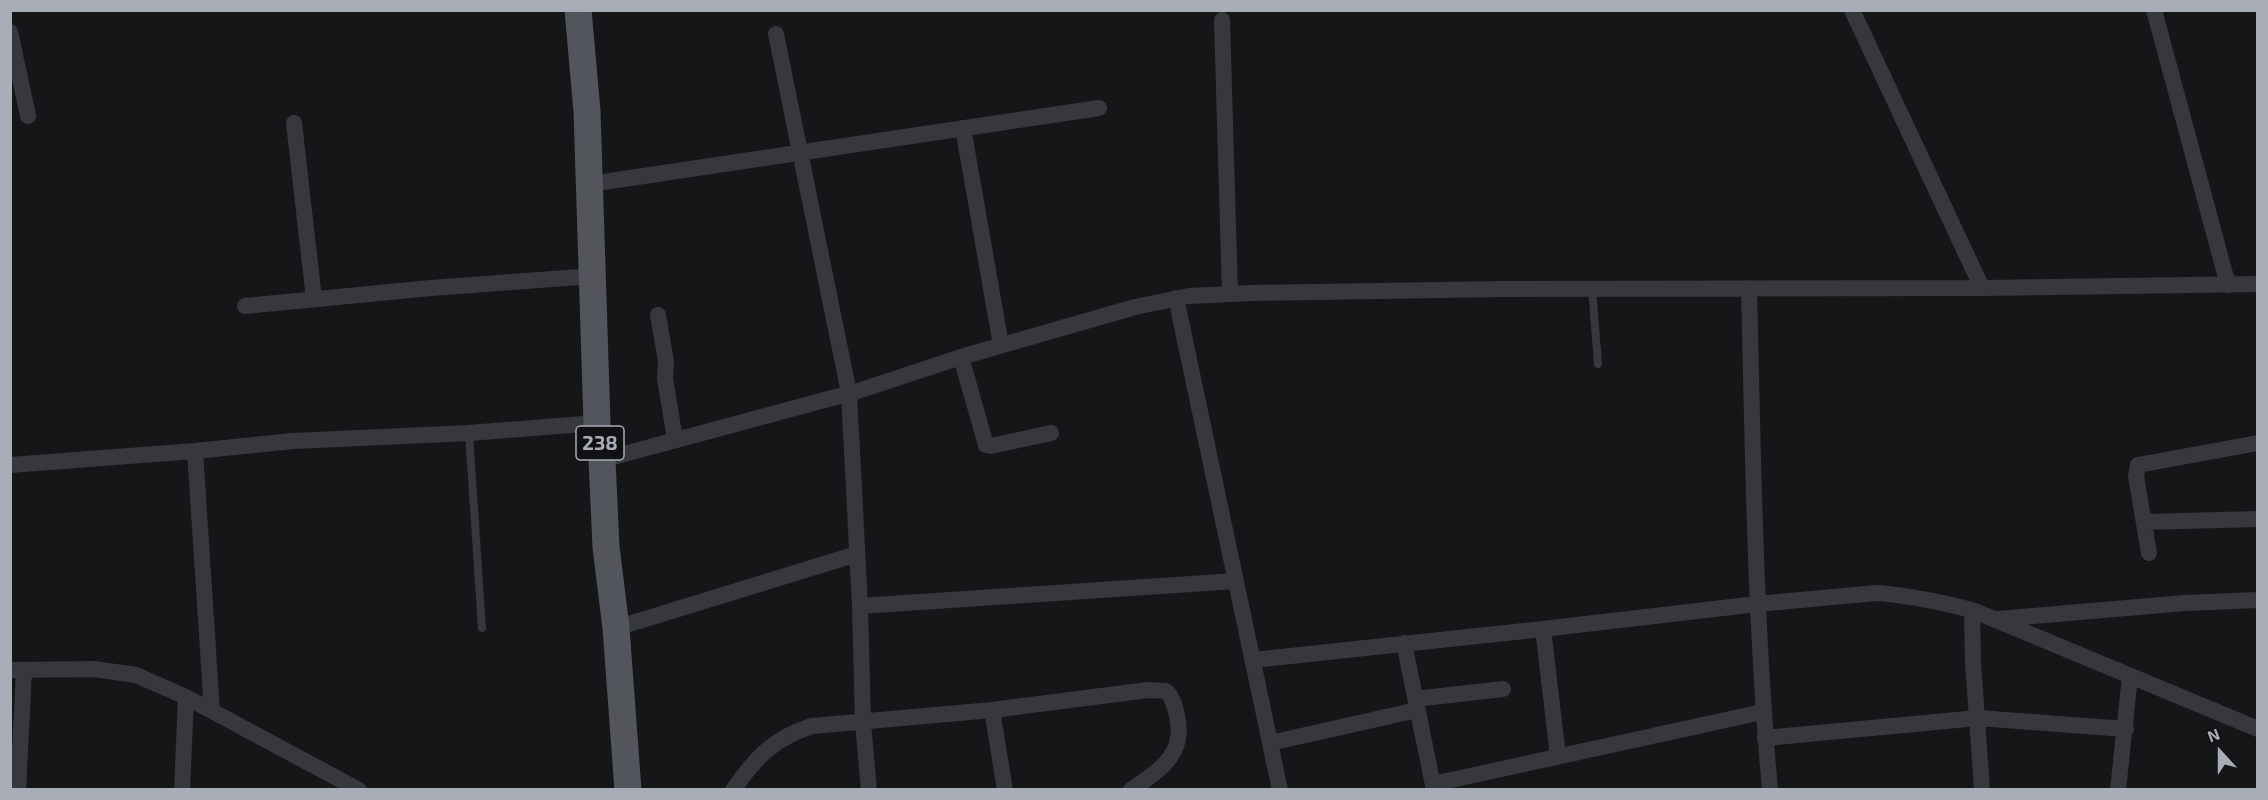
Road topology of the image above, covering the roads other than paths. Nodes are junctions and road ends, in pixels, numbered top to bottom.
1 (578, 10) edge
2 (1852, 10) edge
3 (2154, 10) edge
4 (1222, 20) dead end
5 (10, 32) edge
6 (776, 34) dead end
7 (1099, 108) dead end
8 (28, 116) dead end
9 (294, 123) dead end
10 (963, 128) junction
11 (799, 154) junction
12 (590, 184) junction
13 (593, 276) junction
14 (2258, 284) edge
15 (2228, 285) junction
16 (1592, 288) junction
17 (1749, 288) junction
18 (1982, 288) junction
19 (1230, 294) junction
20 (1176, 298) junction
21 (314, 299) junction
22 (245, 306) dead end
23 (658, 315) dead end
24 (1001, 345) junction
25 (961, 357) junction
26 (1598, 364) dead end
27 (849, 393) junction
28 (597, 423) junction
29 (469, 433) junction
30 (1051, 434) dead end
31 (675, 440) junction
32 (2258, 444) edge
33 (195, 451) junction
34 (602, 460) junction
35 (10, 465) edge
36 (2258, 519) edge
37 (2145, 522) junction
38 (857, 554) junction
39 (2149, 554) dead end
40 (1236, 581) junction
41 (2258, 600) edge
42 (1757, 604) junction
43 (860, 606) junction
44 (1972, 610) junction
45 (1997, 619) junction
46 (482, 628) dead end
47 (616, 628) junction
48 (1543, 629) junction
49 (1404, 644) junction
50 (1252, 660) junction
51 (17, 670) edge
52 (2130, 676) junction
53 (1503, 689) dead end
54 (186, 697) junction
55 (1416, 705) junction
56 (992, 710) junction
57 (212, 711) junction
58 (1762, 711) junction
59 (1978, 718) junction
60 (863, 723) junction
61 (2126, 729) junction
62 (2258, 729) edge
63 (1765, 738) junction
64 (1270, 743) junction
65 (1558, 756) junction
66 (1434, 787) edge
67 (18, 789) edge
68 (182, 789) edge
69 (359, 789) edge
70 (628, 789) edge
71 (733, 789) edge
72 (869, 789) edge
73 (1005, 789) edge
74 (1131, 789) edge
75 (1280, 789) edge
76 (1770, 789) edge
77 (1982, 789) edge
78 (2118, 789) edge

1 - 12 main road, 238
2 - 18 street
3 - 15 street
4 - 19 street
5 - 8 street
6 - 11 street
7 - 10 street
9 - 21 street
10 - 11 street
10 - 24 street
11 - 12 street
11 - 27 street
12 - 13 main road, 238
13 - 21 street
13 - 28 main road, 238
14 - 15 street
15 - 18 street
16 - 17 street
16 - 19 street
16 - 26 lane
17 - 18 street
17 - 42 street
19 - 20 street
20 - 24 street
20 - 40 street
21 - 22 street
23 - 31 street
24 - 25 street
25 - 27 street
25 - 30 street
27 - 31 street
27 - 38 street
28 - 29 street
28 - 34 main road, 238
29 - 33 street
29 - 46 lane
31 - 34 street
32 - 37 street
33 - 35 street
33 - 57 street
34 - 47 main road, 238
36 - 37 street
37 - 39 street
38 - 43 street
38 - 47 street
40 - 43 street
40 - 50 street
41 - 45 street
42 - 44 street
42 - 48 street
42 - 58 street
43 - 60 street
44 - 45 street
44 - 59 street
45 - 52 street
47 - 70 main road, 238
48 - 49 street
48 - 65 street
49 - 50 street
49 - 55 street
50 - 64 street
51 - 54 street
51 - 67 street
52 - 61 street
52 - 62 street
53 - 55 street
54 - 57 street
54 - 68 street
55 - 64 street
55 - 66 street
56 - 60 street
56 - 73 street
56 - 74 street
57 - 69 street
58 - 63 street
58 - 65 street
59 - 61 street
59 - 63 street
59 - 77 street
60 - 71 street
60 - 72 street
61 - 78 street
63 - 76 street
64 - 75 street
65 - 66 street

